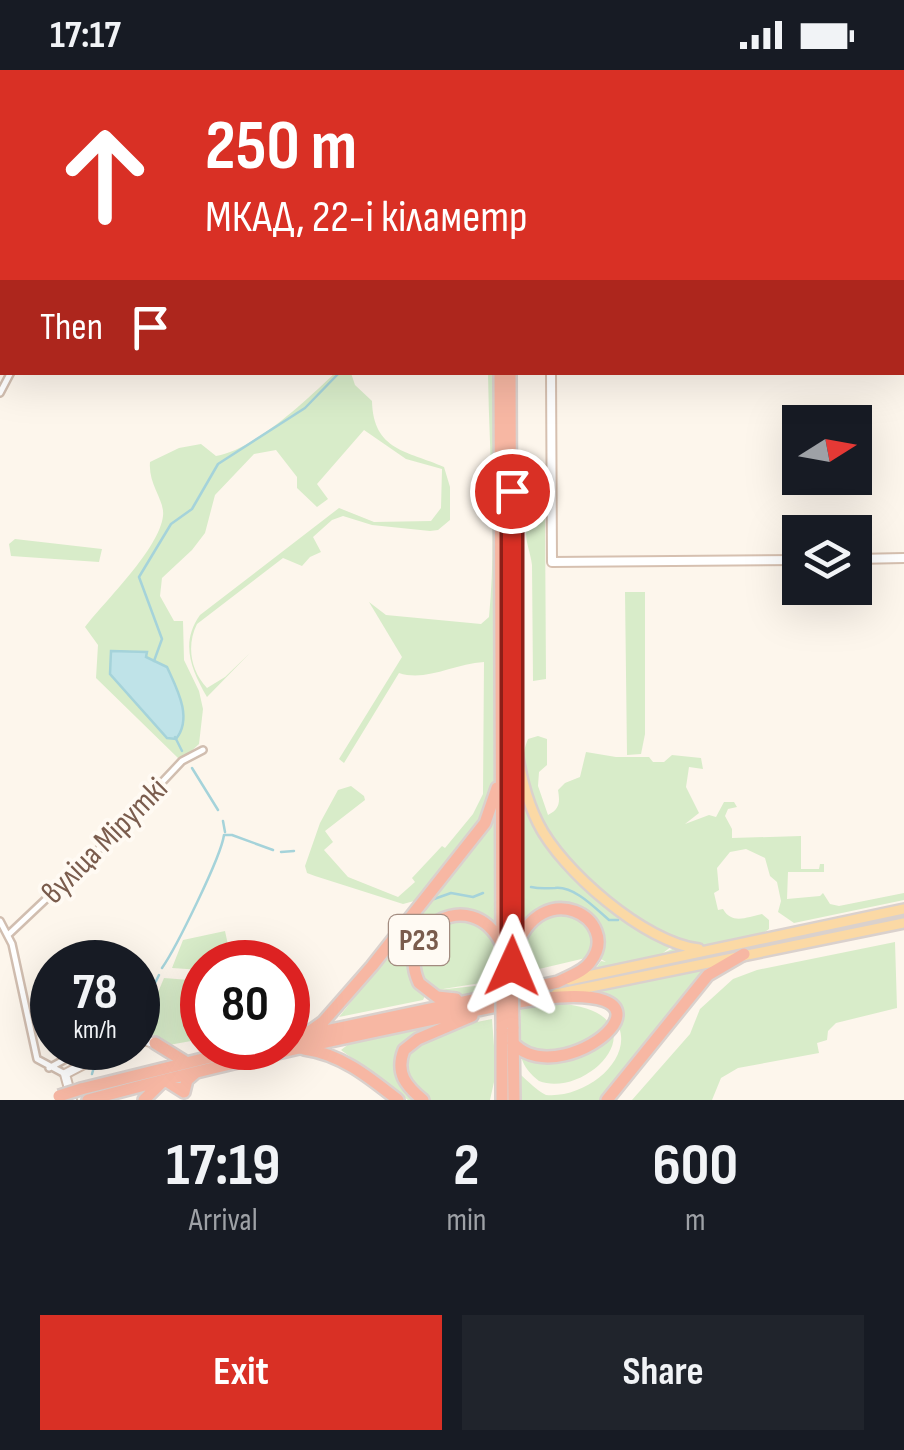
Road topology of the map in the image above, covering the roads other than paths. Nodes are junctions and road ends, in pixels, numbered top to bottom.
1 (500, 375) edge
2 (510, 375) edge
3 (551, 375) edge
4 (904, 558) edge
5 (872, 559) edge
6 (782, 560) edge
7 (513, 729) junction
8 (203, 750) dead end
9 (506, 765) junction
10 (904, 910) edge
11 (0, 921) edge
12 (904, 923) edge
13 (8, 935) junction
14 (721, 946) junction
15 (503, 947) junction
16 (706, 950) junction
17 (744, 954) junction
18 (720, 959) junction
19 (706, 962) junction
20 (509, 964) junction
21 (558, 982) junction
22 (528, 996) junction
23 (476, 1000) junction
24 (494, 1007) junction
25 (508, 1028) junction
26 (310, 1031) edge
27 (30, 1033) edge
28 (310, 1034) edge
29 (310, 1040) edge
30 (617, 1042) dead end
31 (513, 1043) junction
32 (310, 1049) edge
33 (180, 1062) edge
34 (54, 1070) edge
35 (73, 1070) edge
36 (203, 1070) edge
37 (502, 1070) junction
38 (146, 1071) joint
39 (197, 1072) junction
40 (525, 1072) dead end
41 (65, 1074) junction
42 (165, 1080) junction
43 (117, 1092) junction
44 (80, 1096) edge
45 (185, 1096) edge
46 (44, 1100) edge
47 (130, 1100) edge
48 (144, 1100) edge
49 (398, 1100) edge
50 (422, 1100) edge
51 (494, 1100) edge
52 (502, 1100) edge
53 (514, 1100) edge
54 (607, 1100) edge

1 - 9 highway
2 - 7 highway
3 - 6 street
4 - 5 street
7 - 9 highway
7 - 14 main road, Р23
8 - 13 street, вуліца Міруткі
9 - 15 highway
9 - 20 highway
9 - 26 highway, Р23
10 - 14 main road, Р23
11 - 13 street
12 - 17 main road, Р23
13 - 27 street
14 - 16 main road, Р23
14 - 18 main road
15 - 20 highway
15 - 23 highway, Р23
16 - 19 main road
16 - 21 main road, Р23
17 - 18 main road, Р23
17 - 54 highway, Р23
18 - 19 main road, Р23
19 - 22 main road, Р23
20 - 21 highway, Р23
20 - 25 highway, bridge
21 - 22 highway, Р23
22 - 23 highway, Р23
22 - 24 highway, Р23
22 - 30 highway, Р23
23 - 28 highway, Р23
24 - 29 highway, Р23
24 - 50 highway, Р23
25 - 31 highway
25 - 37 highway
31 - 40 highway
31 - 53 highway
32 - 49 highway, Р23
33 - 38 highway, Р23
34 - 41 street
35 - 41 street
36 - 39 highway, Р23
37 - 51 highway
37 - 52 highway
38 - 44 highway, Р23
39 - 42 highway, Р23
39 - 45 highway
41 - 44 street
42 - 43 highway, Р23
42 - 45 highway
42 - 48 highway
43 - 44 highway, Р23
43 - 47 highway
44 - 46 highway, Р23, bridge

